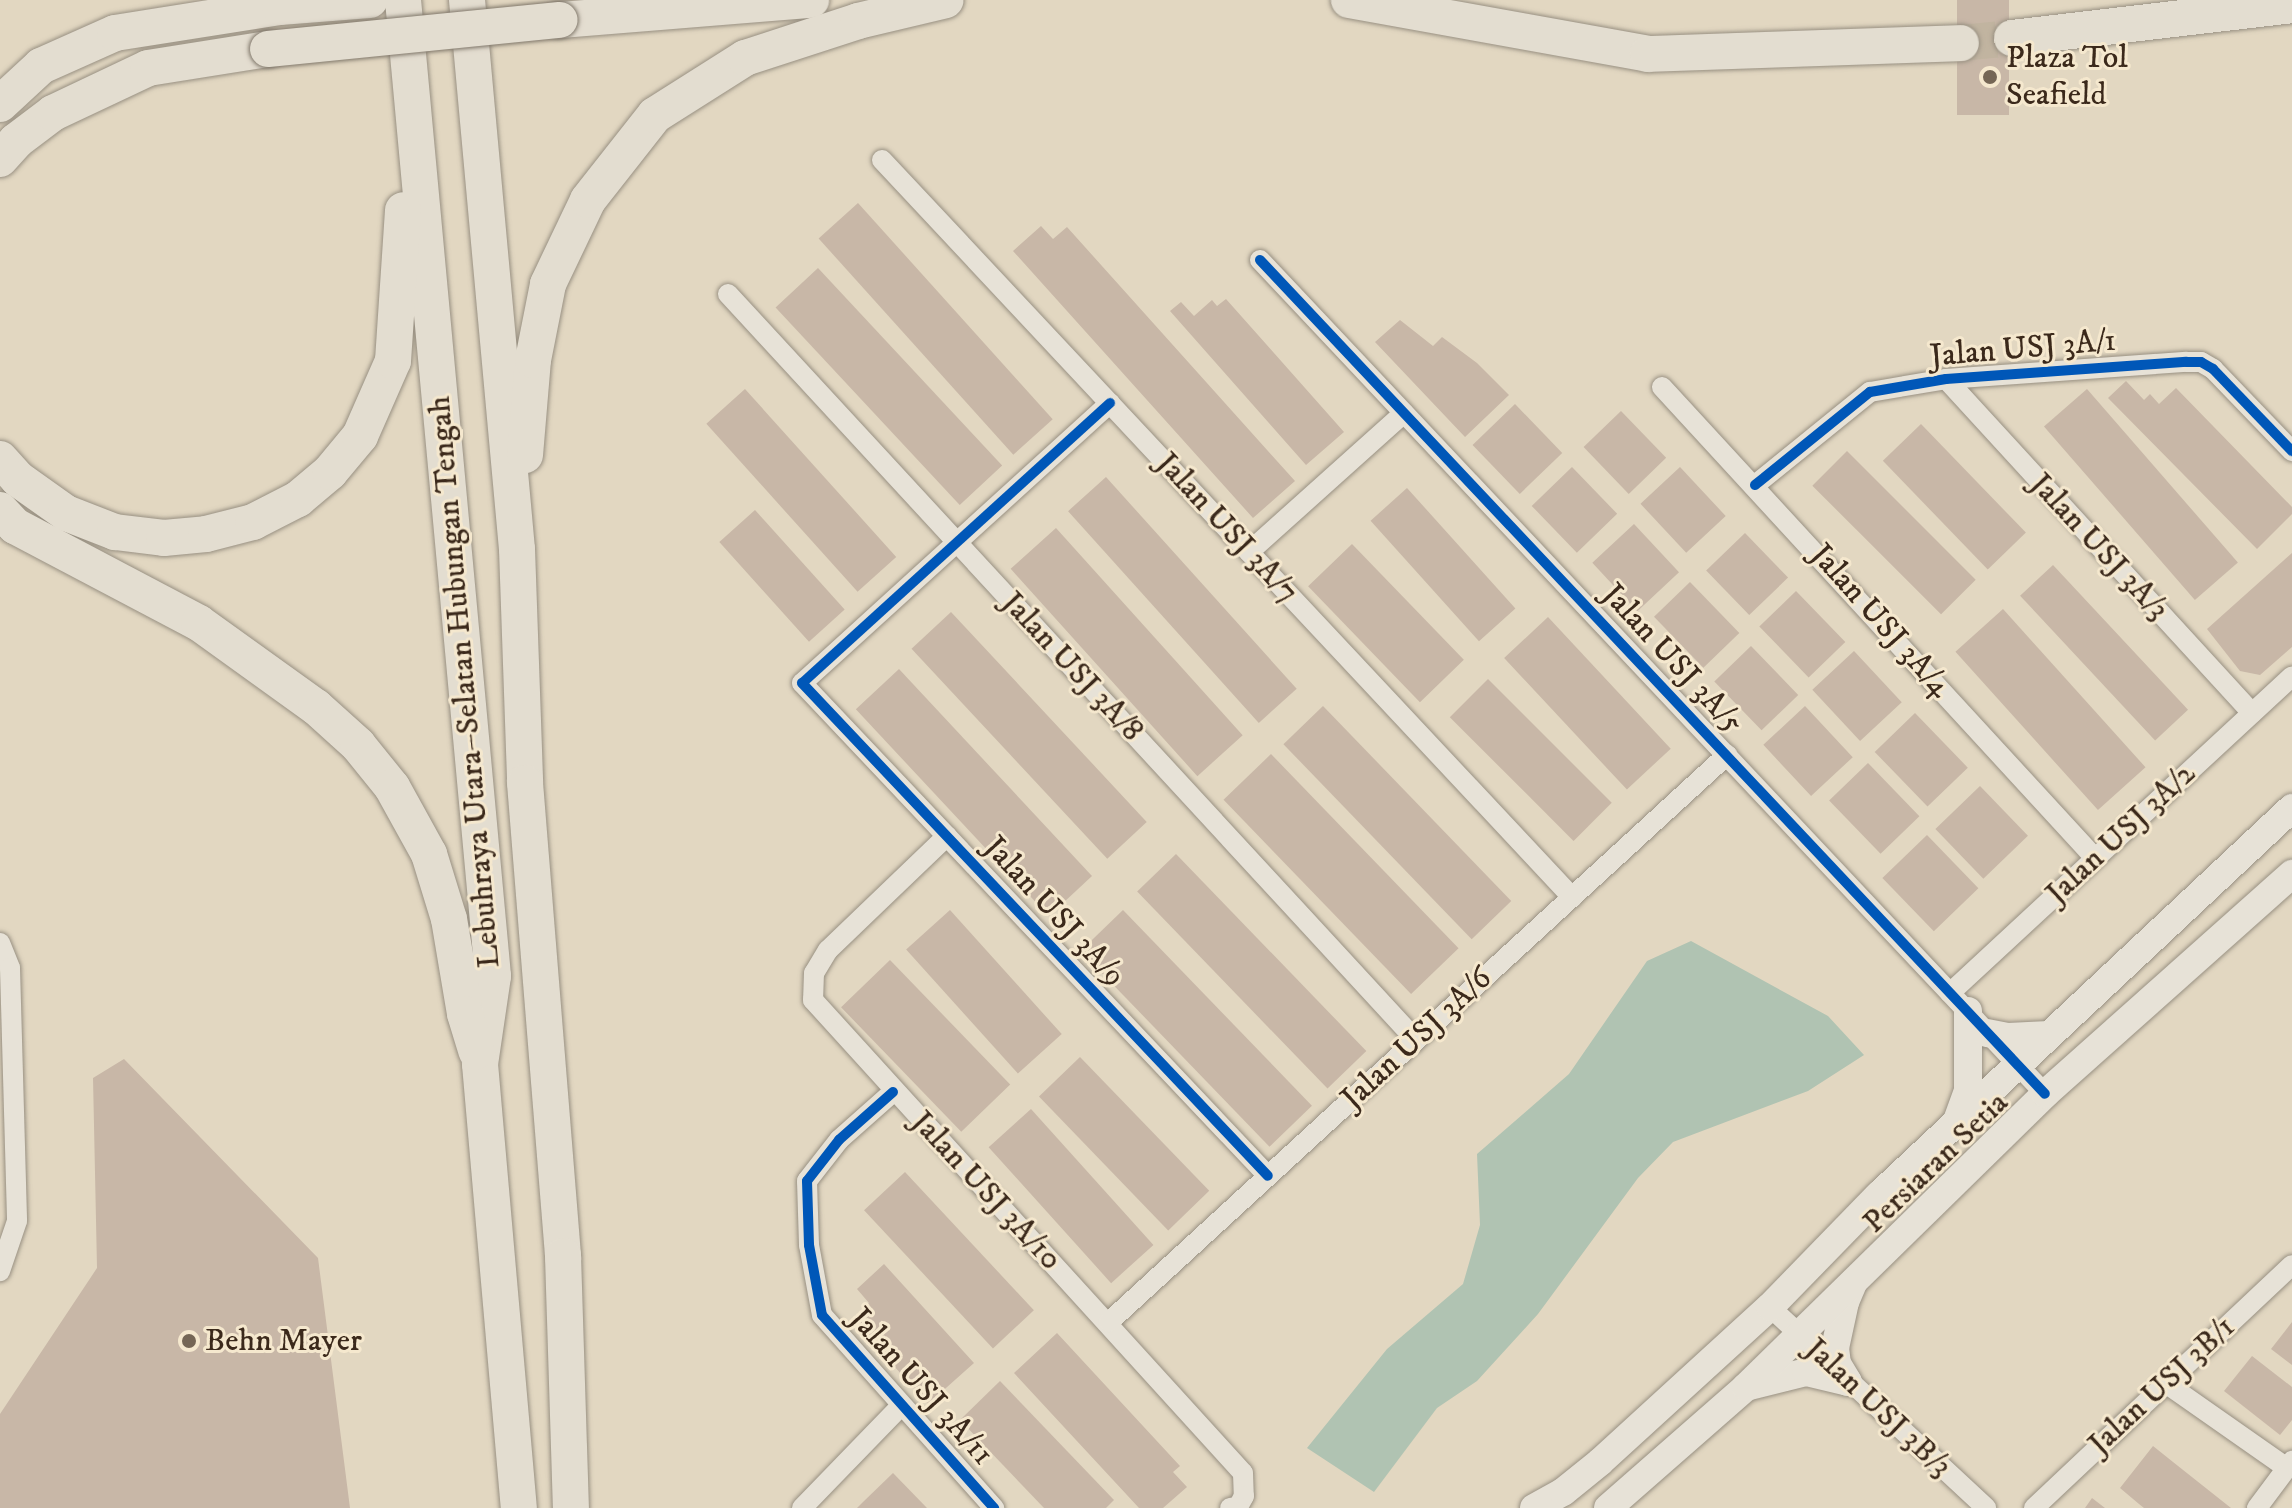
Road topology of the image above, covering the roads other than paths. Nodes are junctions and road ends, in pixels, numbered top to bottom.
1 (370, 0) edge
2 (403, 0) edge
3 (467, 0) edge
4 (811, 0) edge
5 (946, 0) edge
6 (1349, 0) edge
7 (2292, 5) edge
8 (2012, 38) tunnel mouth
9 (1961, 43) tunnel mouth
10 (0, 104) edge
11 (411, 107) junction
12 (0, 159) edge
13 (882, 160) dead end
14 (1260, 260) dead end
15 (728, 294) dead end
16 (1946, 379) junction
17 (1662, 387) dead end
18 (1110, 403) junction
19 (1404, 413) junction
20 (2292, 451) edge
21 (0, 459) edge
22 (1755, 485) junction
23 (0, 510) edge
24 (957, 542) junction
25 (517, 549) junction
26 (1249, 552) junction
27 (2292, 676) edge
28 (2252, 713) junction
29 (1727, 755) junction
30 (2292, 808) edge
31 (947, 836) junction
32 (2095, 858) junction
33 (2292, 874) edge
34 (1572, 897) junction
35 (0, 943) edge
36 (1959, 1002) junction
37 (1987, 1033) junction
38 (2049, 1035) junction
39 (1416, 1040) junction
40 (480, 1064) junction
41 (2017, 1064) junction
42 (893, 1092) junction
43 (2045, 1094) junction
44 (1958, 1119) junction
45 (1268, 1176) junction
46 (2292, 1265) edge
47 (0, 1271) edge
48 (1855, 1278) junction
49 (1770, 1307) junction
50 (1109, 1322) junction
51 (1798, 1333) junction
52 (1848, 1382) junction
53 (2167, 1384) junction
54 (1746, 1387) junction
55 (901, 1406) junction
56 (2289, 1465) edge
57 (519, 1508) edge
58 (571, 1508) edge
59 (802, 1508) edge
60 (994, 1508) edge
61 (1230, 1508) edge
62 (1534, 1508) edge
63 (1608, 1508) edge
64 (1986, 1508) edge
65 (2034, 1508) edge
66 (2257, 1508) edge

1 - 10 highway
2 - 11 highway, Lebuhraya Utara–Selatan Hubungan Tengah
3 - 25 highway, Lebuhraya Utara–Selatan Hubungan Tengah
4 - 12 highway, bridge
5 - 25 highway
6 - 9 highway
7 - 8 highway
11 - 21 highway
11 - 40 highway, Lebuhraya Utara–Selatan Hubungan Tengah
13 - 18 street, Jalan USJ 3A/7
14 - 19 street, Jalan USJ 3A/5
15 - 24 street, Jalan USJ 3A/8
16 - 20 street, Jalan USJ 3A/1
16 - 22 street, Jalan USJ 3A/1
16 - 28 street, Jalan USJ 3A/3
17 - 22 street, Jalan USJ 3A/4
18 - 24 street
18 - 26 street, Jalan USJ 3A/7
19 - 26 street
19 - 29 street, Jalan USJ 3A/5
22 - 32 street, Jalan USJ 3A/4
23 - 40 highway
24 - 31 street, Jalan USJ 3A/9
24 - 39 street, Jalan USJ 3A/8
25 - 58 highway, Lebuhraya Utara–Selatan Hubungan Tengah
26 - 34 street, Jalan USJ 3A/7
27 - 28 street, Jalan USJ 3A/2
28 - 32 street, Jalan USJ 3A/2
29 - 34 street, Jalan USJ 3A/6
29 - 36 street, Jalan USJ 3A/5
30 - 38 main road, Persiaran Setia
31 - 42 street, Jalan USJ 3A/10
31 - 45 street, Jalan USJ 3A/9
32 - 36 street, Jalan USJ 3A/2
33 - 43 main road, Persiaran Setia
34 - 39 street, Jalan USJ 3A/6
35 - 47 street
36 - 37 street, Jalan USJ 3A/5
36 - 44 main road
37 - 38 main road
37 - 41 street, Jalan USJ 3A/5
38 - 41 main road, Persiaran Setia
39 - 45 street, Jalan USJ 3A/6
40 - 57 highway, Lebuhraya Utara–Selatan Hubungan Tengah
41 - 43 street, Jalan USJ 3A/5
41 - 44 main road, Persiaran Setia
42 - 50 street, Jalan USJ 3A/10
42 - 55 street, Jalan USJ 3A/11
43 - 48 main road, Persiaran Setia
44 - 49 main road, Persiaran Setia
45 - 50 street, Jalan USJ 3A/6
46 - 53 street, Jalan USJ 3B/1
48 - 51 main road, Persiaran Setia
48 - 52 main road
49 - 51 street, Jalan USJ 3B/3
49 - 62 main road, Persiaran Setia
50 - 61 street, Jalan USJ 3A/10
51 - 52 street, Jalan USJ 3B/3
51 - 54 main road, Persiaran Setia
52 - 54 main road
52 - 64 street, Jalan USJ 3B/3
53 - 56 street
53 - 65 street, Jalan USJ 3B/1
54 - 63 main road, Persiaran Setia
55 - 59 street
55 - 60 street, Jalan USJ 3A/11
56 - 66 street

